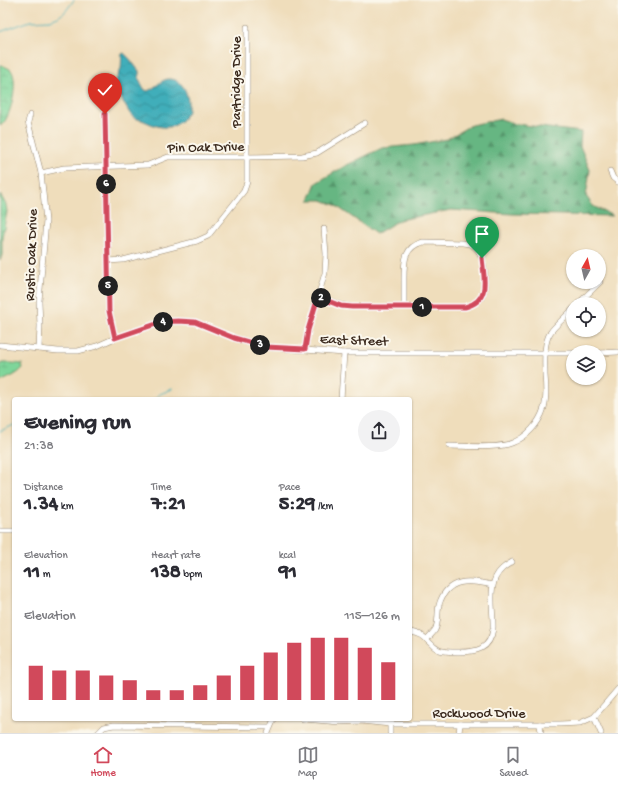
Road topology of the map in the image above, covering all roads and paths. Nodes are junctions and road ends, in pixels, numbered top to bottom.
1 (247, 27) dead end
2 (105, 114) dead end
3 (30, 115) dead end
4 (365, 123) dead end
5 (247, 157) junction
6 (106, 166) junction
7 (610, 172) dead end
8 (41, 173) junction
9 (618, 182) edge
10 (324, 229) dead end
11 (108, 261) junction
12 (593, 289) edge
13 (318, 297) junction
14 (585, 297) edge
15 (404, 307) junction
16 (566, 316) edge
17 (115, 338) junction
18 (0, 345) edge
19 (39, 349) junction
20 (305, 349) junction
21 (618, 352) edge
22 (344, 353) junction
23 (545, 353) junction
24 (566, 353) edge
25 (606, 353) edge
26 (341, 397) edge
27 (449, 446) dead end
28 (0, 531) edge
29 (12, 531) edge
30 (512, 562) dead end
31 (492, 585) junction
32 (412, 632) edge
33 (427, 639) junction
34 (618, 689) edge
35 (594, 717) junction
36 (273, 721) edge
37 (328, 721) edge
38 (361, 721) edge
39 (361, 721) edge
40 (390, 724) junction
41 (460, 724) junction
42 (540, 724) junction
43 (270, 727) junction
44 (98, 733) edge
45 (268, 733) edge
46 (390, 733) edge
47 (459, 733) edge
48 (541, 733) edge
49 (601, 733) edge

1 - 5 street, Partridge Drive
2 - 6 street
3 - 8 street, Rustic Oak Drive
4 - 5 street, Pin Oak Drive
5 - 6 street, Pin Oak Drive
5 - 11 street, Partridge Drive
6 - 8 street, Pin Oak Drive
6 - 11 street
7 - 9 street
8 - 19 street, Rustic Oak Drive
10 - 13 street
11 - 17 street
12 - 14 street
13 - 15 street
13 - 20 street
15 - 15 street
16 - 23 street
17 - 19 street, East Street
17 - 20 street, East Street
18 - 19 street, East Street
20 - 22 street, East Street
21 - 25 street
22 - 23 street, East Street
22 - 26 street
23 - 24 street, East Street
23 - 27 street
28 - 29 street
30 - 31 street
31 - 33 street
31 - 33 street
32 - 33 street
34 - 35 street
35 - 42 street, Rockwood Drive
35 - 49 street
36 - 43 street
37 - 38 street, Rockwood Drive
39 - 40 street, Rockwood Drive
40 - 41 street, Rockwood Drive
40 - 46 street
41 - 42 street, Rockwood Drive
41 - 47 street
42 - 48 street
43 - 44 street
43 - 45 street

